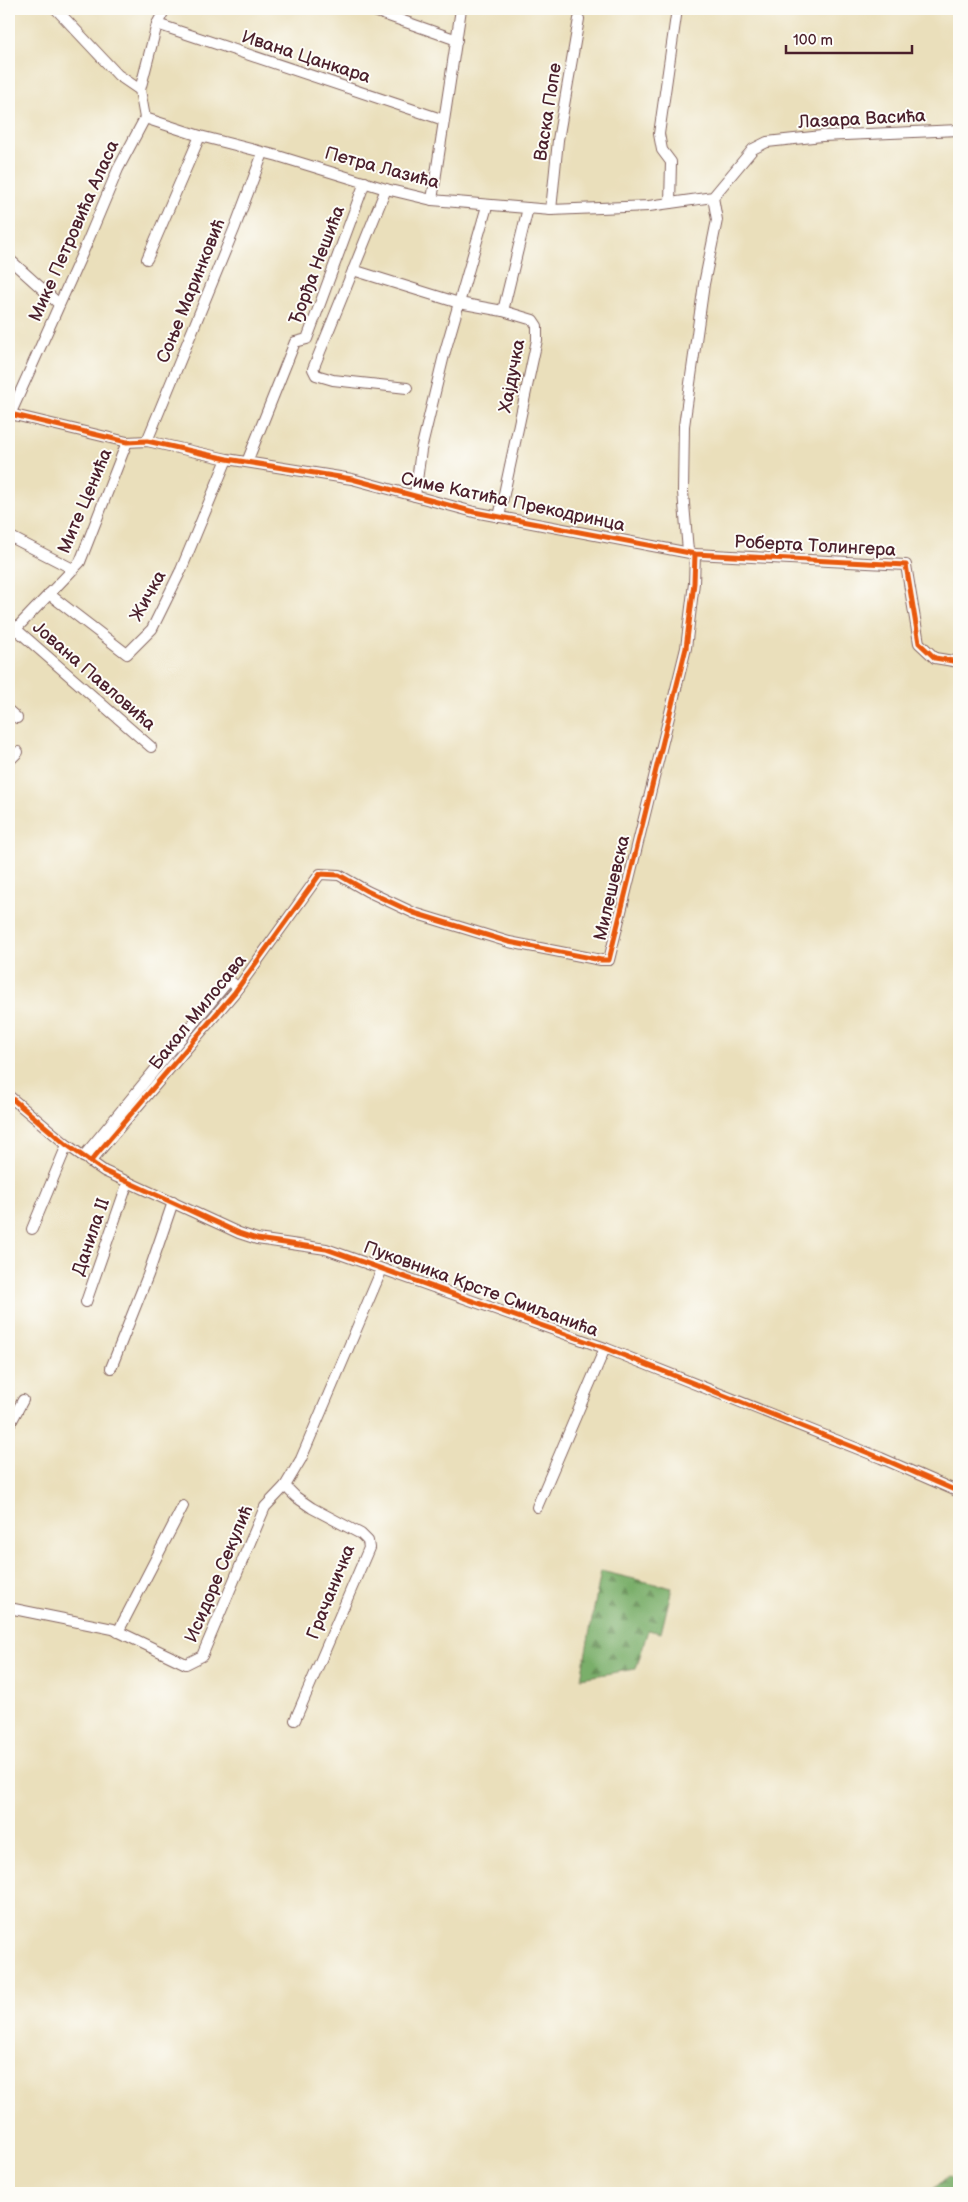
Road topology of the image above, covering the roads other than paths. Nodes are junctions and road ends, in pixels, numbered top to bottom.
1 (56, 9) edge
2 (165, 9) edge
3 (369, 9) edge
4 (461, 9) edge
5 (677, 9) edge
6 (579, 19) dead end
7 (157, 24) junction
8 (456, 40) junction
9 (140, 90) junction
10 (145, 118) junction
11 (444, 120) junction
12 (959, 130) edge
13 (200, 136) junction
14 (263, 153) junction
15 (366, 182) junction
16 (386, 189) junction
17 (713, 197) junction
18 (432, 200) junction
19 (670, 203) junction
20 (487, 206) junction
21 (528, 208) junction
22 (551, 210) junction
23 (9, 259) edge
24 (146, 259) dead end
25 (353, 270) junction
26 (459, 303) junction
27 (59, 304) junction
28 (503, 311) junction
29 (407, 388) dead end
30 (9, 416) edge
31 (146, 441) junction
32 (127, 442) junction
33 (228, 459) junction
34 (247, 462) junction
35 (415, 496) junction
36 (499, 517) junction
37 (9, 536) edge
38 (691, 553) junction
39 (73, 569) junction
40 (49, 594) junction
41 (12, 633) edge
42 (959, 662) edge
43 (9, 711) edge
44 (17, 718) dead end
45 (151, 747) dead end
46 (18, 752) dead end
47 (9, 761) edge
48 (320, 874) joint
49 (9, 1096) edge
50 (67, 1145) junction
51 (86, 1159) junction
52 (128, 1182) junction
53 (173, 1202) junction
54 (32, 1230) dead end
55 (382, 1269) junction
56 (86, 1302) dead end
57 (606, 1348) junction
58 (111, 1368) dead end
59 (23, 1400) dead end
60 (9, 1426) edge
61 (285, 1486) junction
62 (959, 1492) edge
63 (183, 1506) dead end
64 (537, 1506) dead end
65 (9, 1608) edge
66 (118, 1632) junction
67 (296, 1720) dead end

1 - 9 street
2 - 7 street
3 - 8 street
4 - 8 street
5 - 19 street
6 - 22 street, Васка Попе
7 - 9 street
7 - 11 street, Ивана Цанкара
8 - 11 street
9 - 10 street
10 - 13 street, Петра Лазића
10 - 27 street, Мике Петровића Аласа
11 - 18 street
12 - 17 street, Лазара Васића
13 - 14 street, Петра Лазића
13 - 24 street
14 - 15 street, Петра Лазића
14 - 31 street, Соње Маринковић
15 - 16 street, Петра Лазића
15 - 34 street, Ђорђа Нешића
16 - 18 street, Петра Лазића
16 - 25 street
17 - 19 street, Петра Лазића
17 - 38 street
18 - 20 street, Петра Лазића
19 - 22 street, Петра Лазића
20 - 21 street, Петра Лазића
20 - 26 street
21 - 22 street, Петра Лазића
21 - 28 street
23 - 27 street
25 - 26 street
25 - 29 street
26 - 28 street
26 - 35 street
27 - 30 street, Мике Петровића Аласа
28 - 36 street, Хајдучка
30 - 32 street, Симе Катића Прекодринца
31 - 32 street, Симе Катића Прекодринца
31 - 33 street, Симе Катића Прекодринца
32 - 39 street, Мите Ценића
33 - 34 street, Симе Катића Прекодринца
33 - 40 street, Жичка
34 - 35 street, Симе Катића Прекодринца
35 - 36 street, Симе Катића Прекодринца
36 - 38 street, Симе Катића Прекодринца
37 - 39 street
38 - 42 street, Роберта Толингера
38 - 48 street, Милешевска
39 - 40 street, Мите Ценића
40 - 41 street, Мите Ценића
41 - 45 street, Јована Павловића
43 - 44 street
46 - 47 street
48 - 51 street, Бакал Милосава
49 - 50 street, Пуковника Крсте Смиљанића
50 - 51 street, Пуковника Крсте Смиљанића
50 - 54 street
51 - 52 street, Пуковника Крсте Смиљанића
52 - 53 street, Пуковника Крсте Смиљанића
52 - 56 street, Данила II
53 - 55 street, Пуковника Крсте Смиљанића
53 - 58 street
55 - 57 street, Пуковника Крсте Смиљанића
55 - 61 street, Исидоре Секулић
57 - 62 street, Пуковника Крсте Смиљанића
57 - 64 street
59 - 60 street
61 - 66 street, Исидоре Секулић
61 - 67 street, Грачаничка
63 - 66 street
65 - 66 street, Исидоре Секулић

